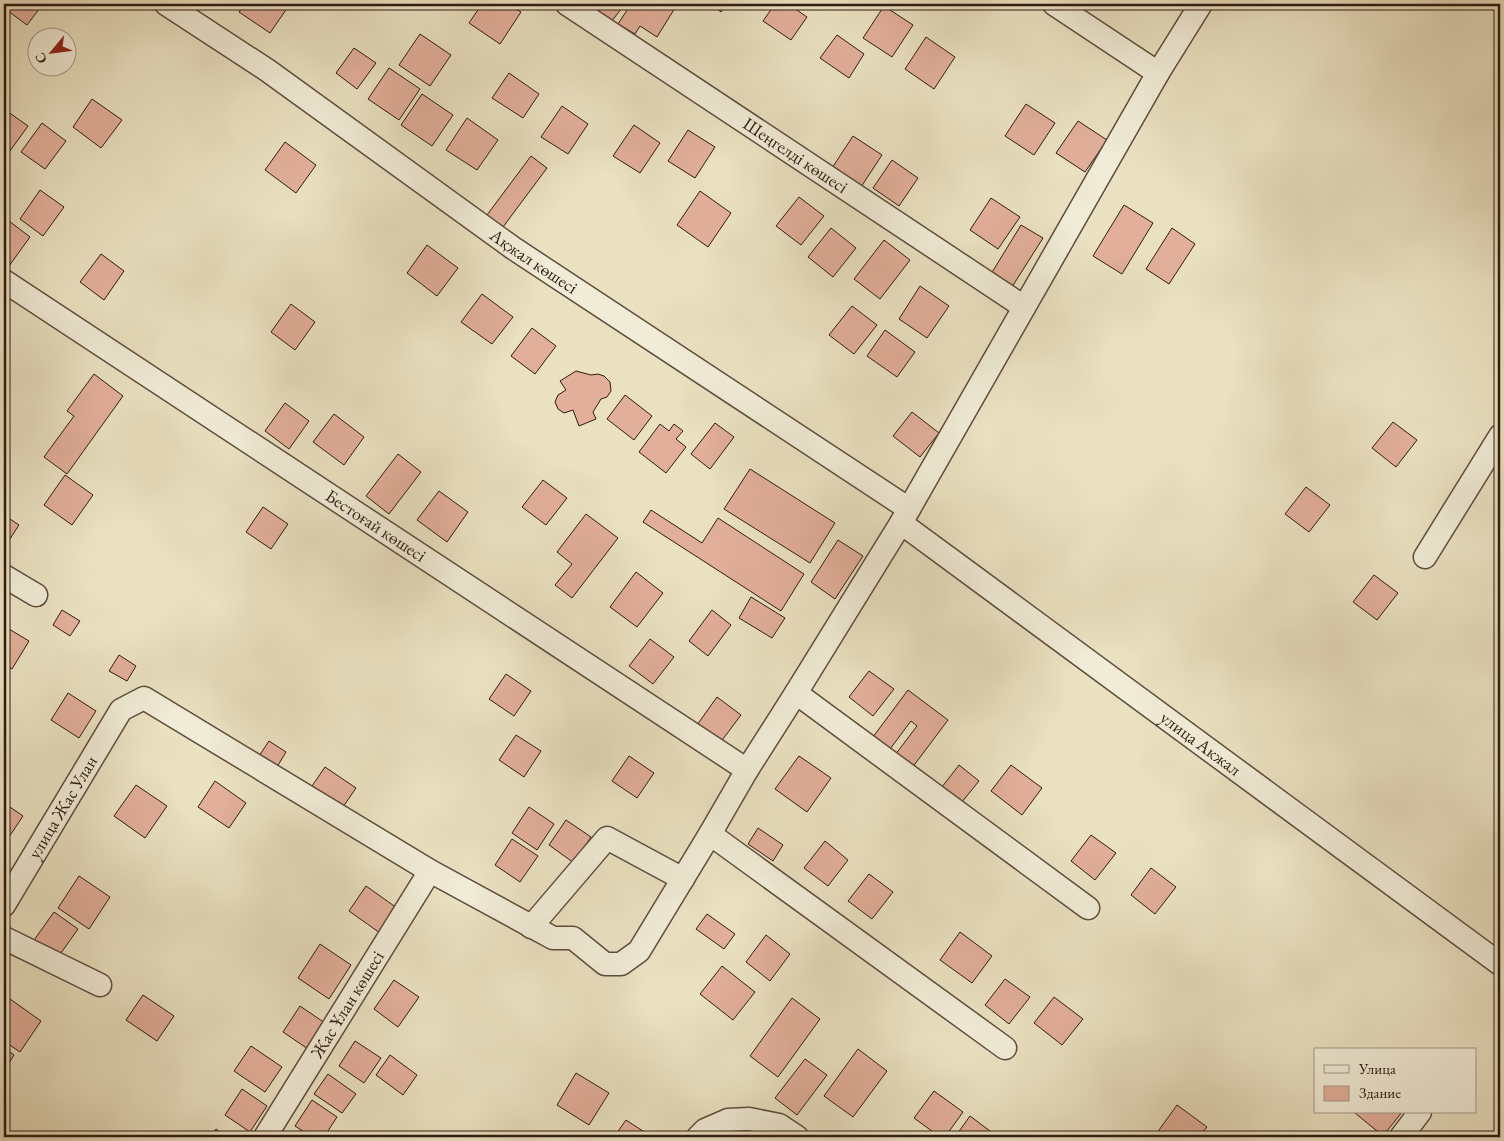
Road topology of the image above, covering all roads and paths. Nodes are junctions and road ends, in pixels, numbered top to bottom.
1 (166, 4) edge
2 (567, 4) edge
3 (1054, 4) edge
4 (1201, 4) edge
5 (1158, 73) junction
6 (4, 281) edge
7 (1024, 307) junction
8 (1500, 436) edge
9 (905, 516) junction
10 (1425, 557) dead end
11 (4, 576) edge
12 (36, 595) dead end
13 (796, 693) junction
14 (746, 770) junction
15 (710, 834) junction
16 (430, 872) junction
17 (683, 879) junction
18 (4, 905) edge
19 (1088, 908) dead end
20 (531, 927) junction
21 (4, 938) edge
22 (1500, 964) edge
23 (100, 985) dead end
24 (1005, 1048) dead end
25 (1418, 1114) edge
26 (701, 1134) edge
27 (265, 1137) edge
28 (797, 1137) edge
29 (1401, 1137) edge

1 - 9 street, Ақжал көшесі
2 - 7 street, Шеңгелді көшесі
3 - 5 street
4 - 5 street
5 - 7 street
6 - 14 street, Бестоғай көшесі
7 - 9 street
8 - 10 street
9 - 13 street
9 - 22 street, улица Акжал
11 - 12 street
13 - 14 street
13 - 19 street
14 - 15 street
15 - 17 street
15 - 24 street
16 - 18 street, улица Жас Улан
16 - 20 street
16 - 27 street, Жас Ұлан көшесі
17 - 20 street
17 - 20 street
21 - 23 street
25 - 29 street
26 - 28 street

